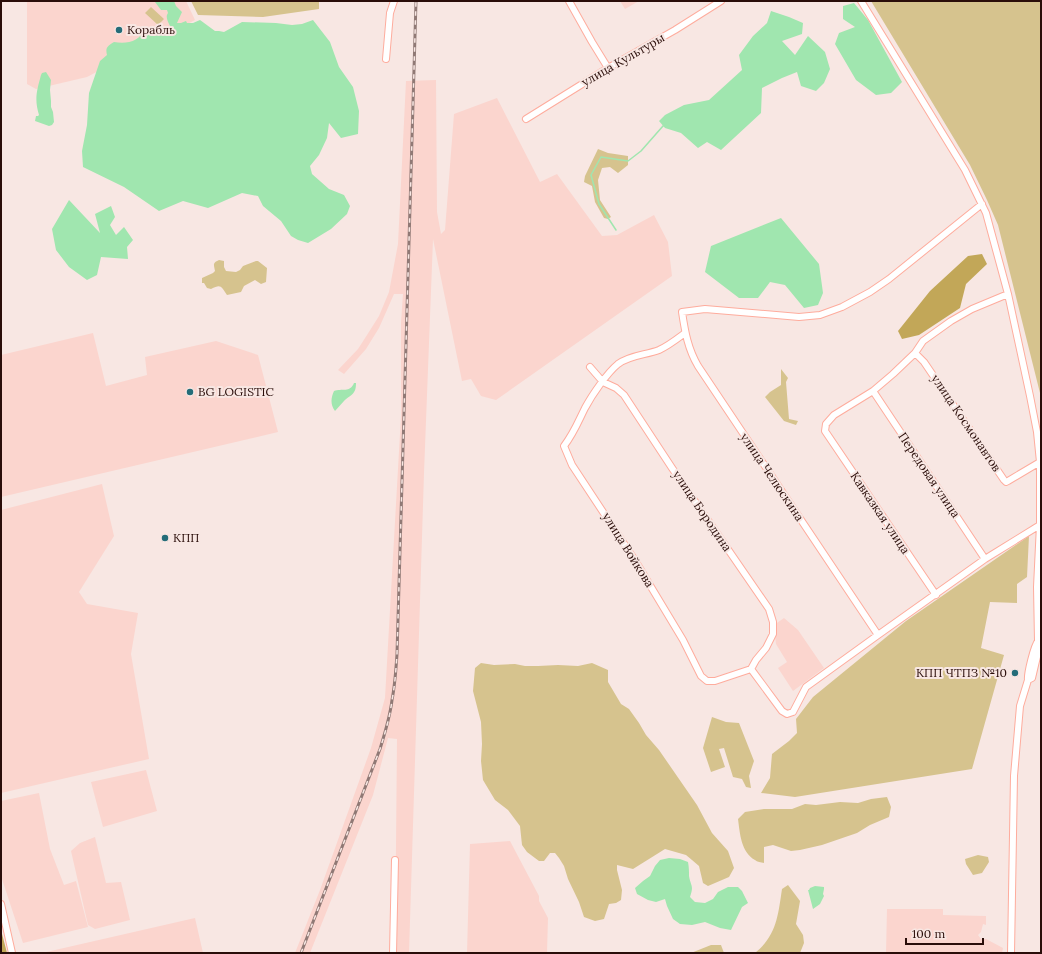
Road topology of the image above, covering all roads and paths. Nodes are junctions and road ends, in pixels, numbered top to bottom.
1 (394, 1) edge
2 (569, 1) edge
3 (721, 1) edge
4 (861, 1) edge
5 (386, 59) dead end
6 (608, 68) junction
7 (526, 120) dead end
8 (982, 204) junction
9 (1008, 294) junction
10 (685, 333) junction
11 (915, 353) junction
12 (590, 367) dead end
13 (603, 382) junction
14 (873, 391) junction
15 (1040, 462) junction
16 (1040, 524) junction
17 (985, 559) junction
18 (936, 595) junction
19 (878, 635) junction
20 (751, 669) junction
21 (395, 860) dead end
22 (1, 904) edge
23 (12, 953) edge
24 (392, 953) edge
25 (1011, 953) edge

1 - 5 street
2 - 6 street
3 - 6 street, улица Культуры
4 - 8 street
6 - 7 street, улица Культуры
8 - 9 street
8 - 10 street, улица Челюскина
9 - 11 street
9 - 15 street
10 - 13 street
10 - 19 street, улица Челюскина
11 - 14 street
11 - 15 street, улица Космонавтов
12 - 13 street, улица Бородина
13 - 20 street, улица Бородина
13 - 20 street, улица Войкова
14 - 17 street, Передовая улица
14 - 18 street, Кавказкая улица
15 - 16 street
16 - 17 street
16 - 25 street
17 - 18 street
18 - 19 street
19 - 20 street
21 - 24 street
22 - 23 street

